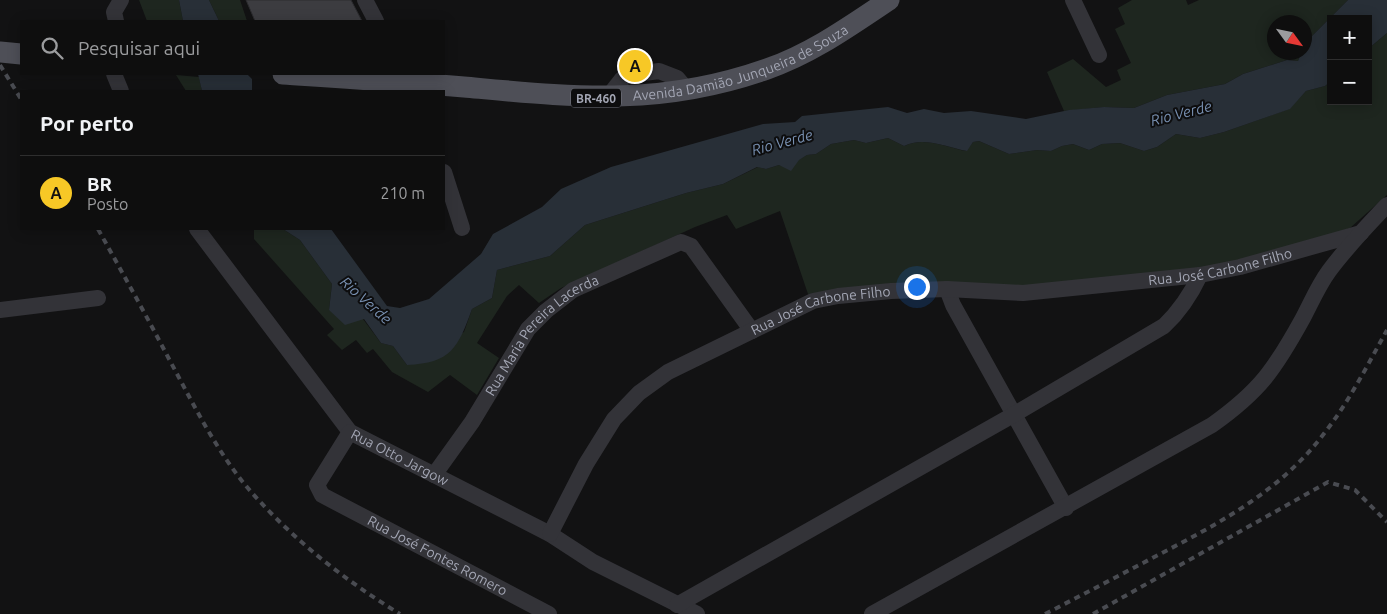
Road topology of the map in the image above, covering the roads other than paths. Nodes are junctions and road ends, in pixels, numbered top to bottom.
1 (121, 0) edge
2 (365, 0) edge
3 (888, 0) edge
4 (1073, 0) edge
5 (116, 20) edge
6 (375, 20) edge
7 (1099, 55) dead end
8 (114, 75) edge
9 (312, 75) edge
10 (399, 78) edge
11 (432, 88) edge
12 (121, 90) edge
13 (445, 175) edge
14 (1387, 205) edge
15 (462, 228) dead end
16 (198, 230) edge
17 (1360, 233) junction
18 (1200, 274) junction
19 (947, 289) junction
20 (98, 298) dead end
21 (0, 310) edge
22 (752, 331) junction
23 (1014, 415) junction
24 (350, 432) junction
25 (434, 475) junction
26 (1066, 508) junction
27 (550, 534) junction
28 (677, 605) junction
29 (549, 614) edge
30 (697, 614) edge
31 (872, 614) edge

1 - 5 street
2 - 6 street
3 - 11 main road, Avenida Damião Junqueira de Souza / BR-460
4 - 7 street
8 - 12 street
9 - 10 main road, Avenida Damião Junqueira de Souza / BR-460
10 - 11 main road, Avenida Damião Junqueira de Souza / BR-460
13 - 15 street
14 - 17 street
16 - 24 street, Rua Otto Jargow
17 - 18 street, Rua José Carbone Filho
17 - 26 street
18 - 19 street, Rua José Carbone Filho
18 - 23 street
19 - 22 street, Rua José Carbone Filho
19 - 23 street
20 - 21 street
22 - 25 street, Rua Maria Pereira Lacerda
22 - 27 street, Rua José Carbone Filho
23 - 26 street
23 - 28 street
24 - 25 street, Rua Otto Jargow
24 - 29 street, Rua José Fontes Romero
25 - 27 street, Rua Otto Jargow
26 - 31 street
27 - 28 street, Rua Otto Jargow
28 - 30 street

